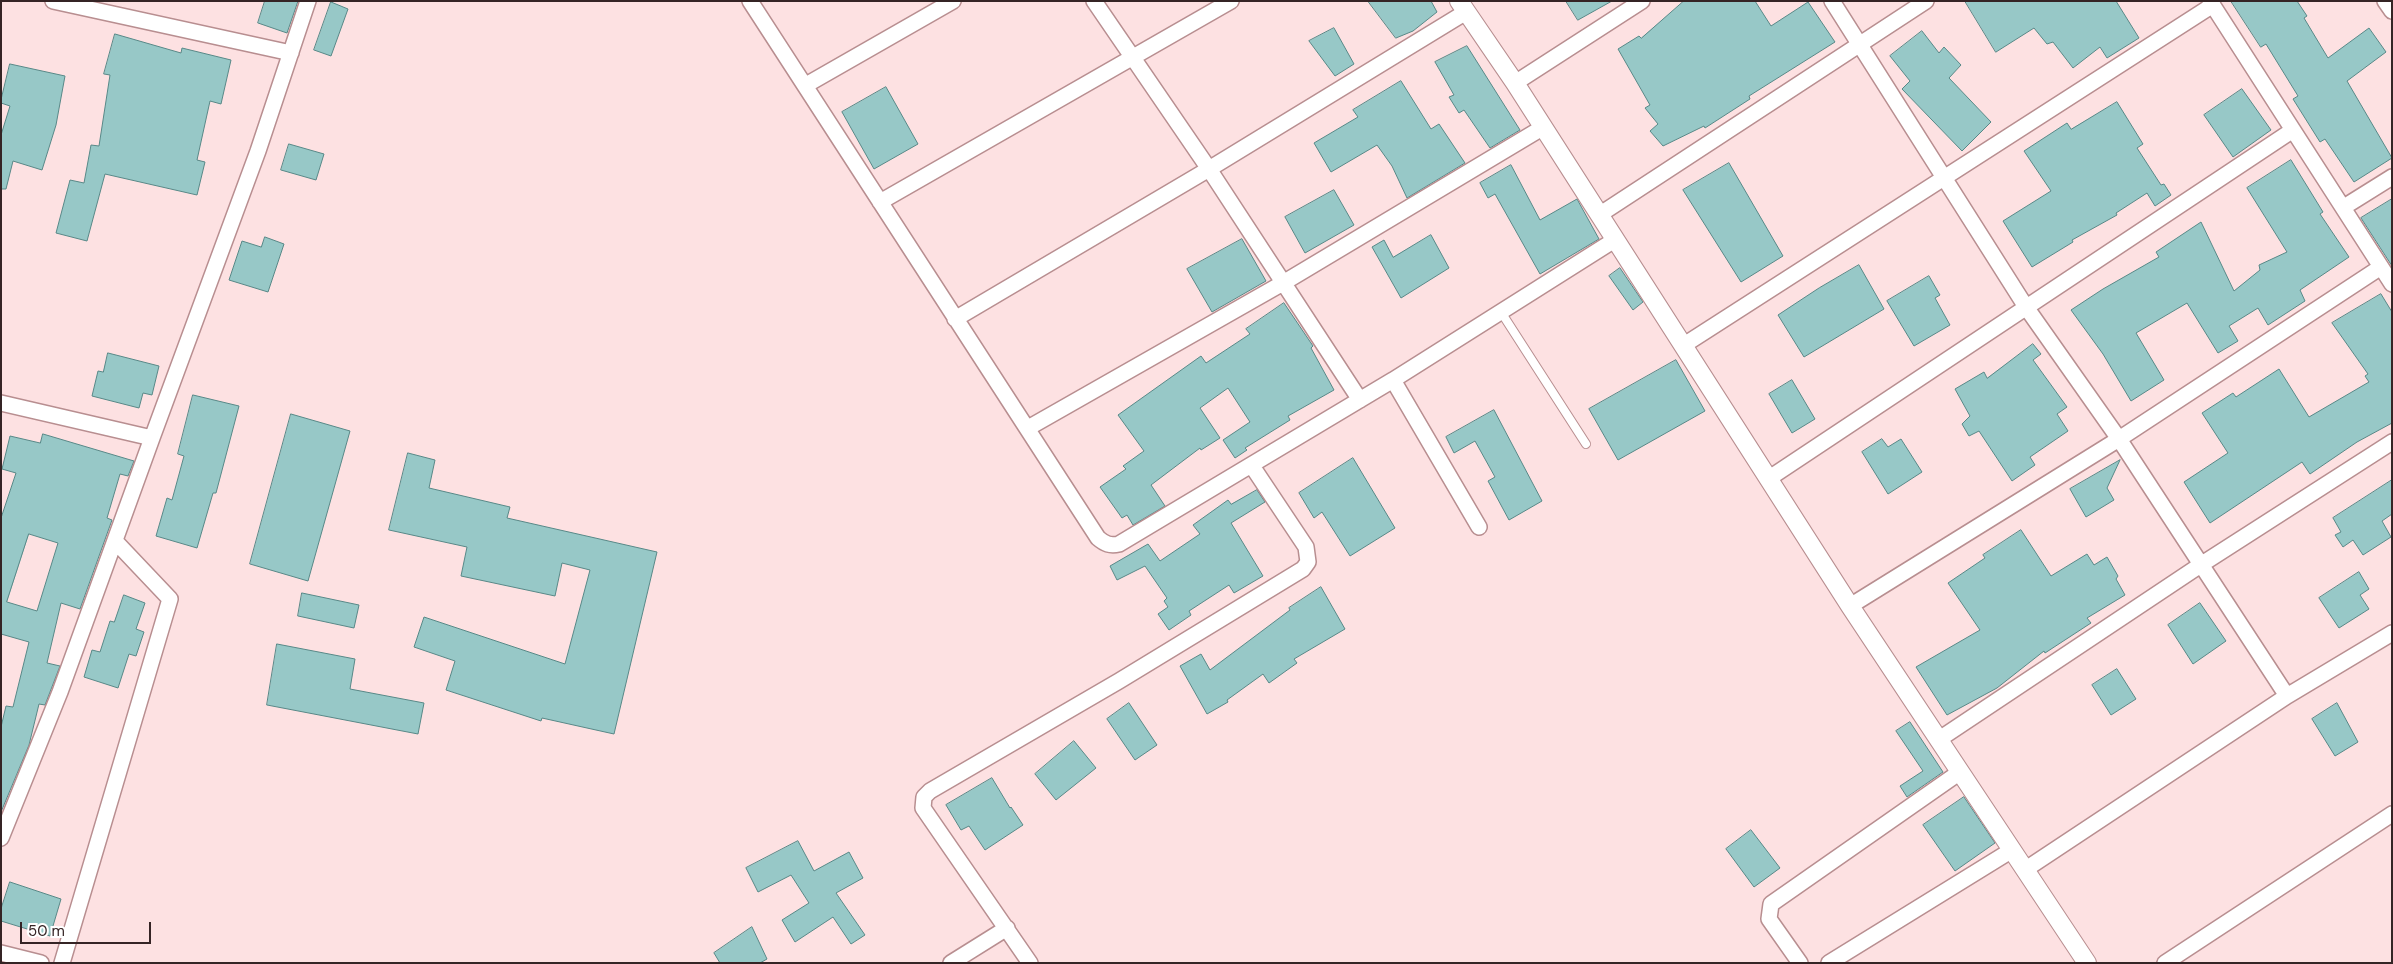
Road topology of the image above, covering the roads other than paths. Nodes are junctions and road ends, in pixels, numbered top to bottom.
1 (53, 1) edge
2 (308, 1) edge
3 (750, 1) edge
4 (953, 1) edge
5 (1094, 1) edge
6 (1232, 1) edge
7 (1642, 1) edge
8 (1832, 1) edge
9 (1926, 1) edge
10 (2385, 1) edge
11 (2211, 3) edge
12 (1463, 6) edge
13 (2392, 11) edge
14 (1860, 44) junction
15 (291, 53) junction
16 (1133, 58) junction
17 (1515, 84) junction
18 (806, 85) junction
19 (1542, 128) junction
20 (2293, 130) junction
21 (1209, 169) junction
22 (2392, 177) edge
23 (1945, 178) junction
24 (880, 202) junction
25 (2344, 207) junction
26 (1599, 216) junction
27 (1614, 241) junction
28 (2381, 267) junction
29 (1283, 283) junction
30 (2392, 284) edge
31 (2026, 308) junction
32 (1501, 312) junction
33 (955, 319) junction
34 (1684, 346) junction
35 (1393, 380) junction
36 (1360, 400) junction
37 (1, 403) edge
38 (1028, 428) junction
39 (152, 438) junction
40 (2119, 439) junction
41 (2392, 442) edge
42 (1586, 444) dead end
43 (1252, 466) junction
44 (1768, 479) junction
45 (1479, 527) dead end
46 (115, 541) junction
47 (2202, 564) junction
48 (1850, 606) junction
49 (2392, 633) edge
50 (2287, 696) junction
51 (1938, 740) junction
52 (1960, 772) junction
53 (2392, 814) edge
54 (5, 818) edge
55 (1, 838) edge
56 (2012, 850) junction
57 (2026, 869) junction
58 (1006, 928) junction
59 (1, 953) edge
60 (41, 963) edge
61 (62, 963) edge
62 (952, 963) edge
63 (1030, 963) edge
64 (1800, 963) edge
65 (1829, 963) edge
66 (2086, 963) edge
67 (2165, 963) edge

1 - 15 street
2 - 15 street
3 - 18 street
4 - 18 street
5 - 16 street
6 - 16 street
7 - 17 street
8 - 14 street
9 - 14 street
10 - 13 street
11 - 20 street
11 - 23 street
12 - 17 street
12 - 21 street
14 - 23 street
14 - 26 street
15 - 39 street
16 - 21 street
16 - 24 street
17 - 19 street
18 - 24 street
19 - 26 street
19 - 29 street
20 - 25 street
20 - 31 street
21 - 29 street
21 - 33 street
22 - 25 street
23 - 31 street
23 - 34 street
24 - 33 street
25 - 28 street
26 - 27 street
27 - 32 street
27 - 34 street
28 - 30 street
28 - 40 street
29 - 36 street
29 - 38 street
31 - 40 street
31 - 44 street
32 - 35 street
32 - 42 lane
33 - 38 street
34 - 44 street
35 - 36 street
35 - 45 street
36 - 43 street
37 - 39 street
38 - 43 street
39 - 46 street
40 - 47 street
40 - 48 street
41 - 47 street
43 - 58 street
44 - 48 street
46 - 54 street
46 - 61 street
47 - 50 street
47 - 51 street
48 - 51 street
49 - 50 street
50 - 57 street
51 - 52 street
52 - 56 street
52 - 64 street
53 - 67 street
54 - 55 street
56 - 57 street
56 - 65 street
57 - 66 street
58 - 62 street
58 - 63 street
59 - 60 street

